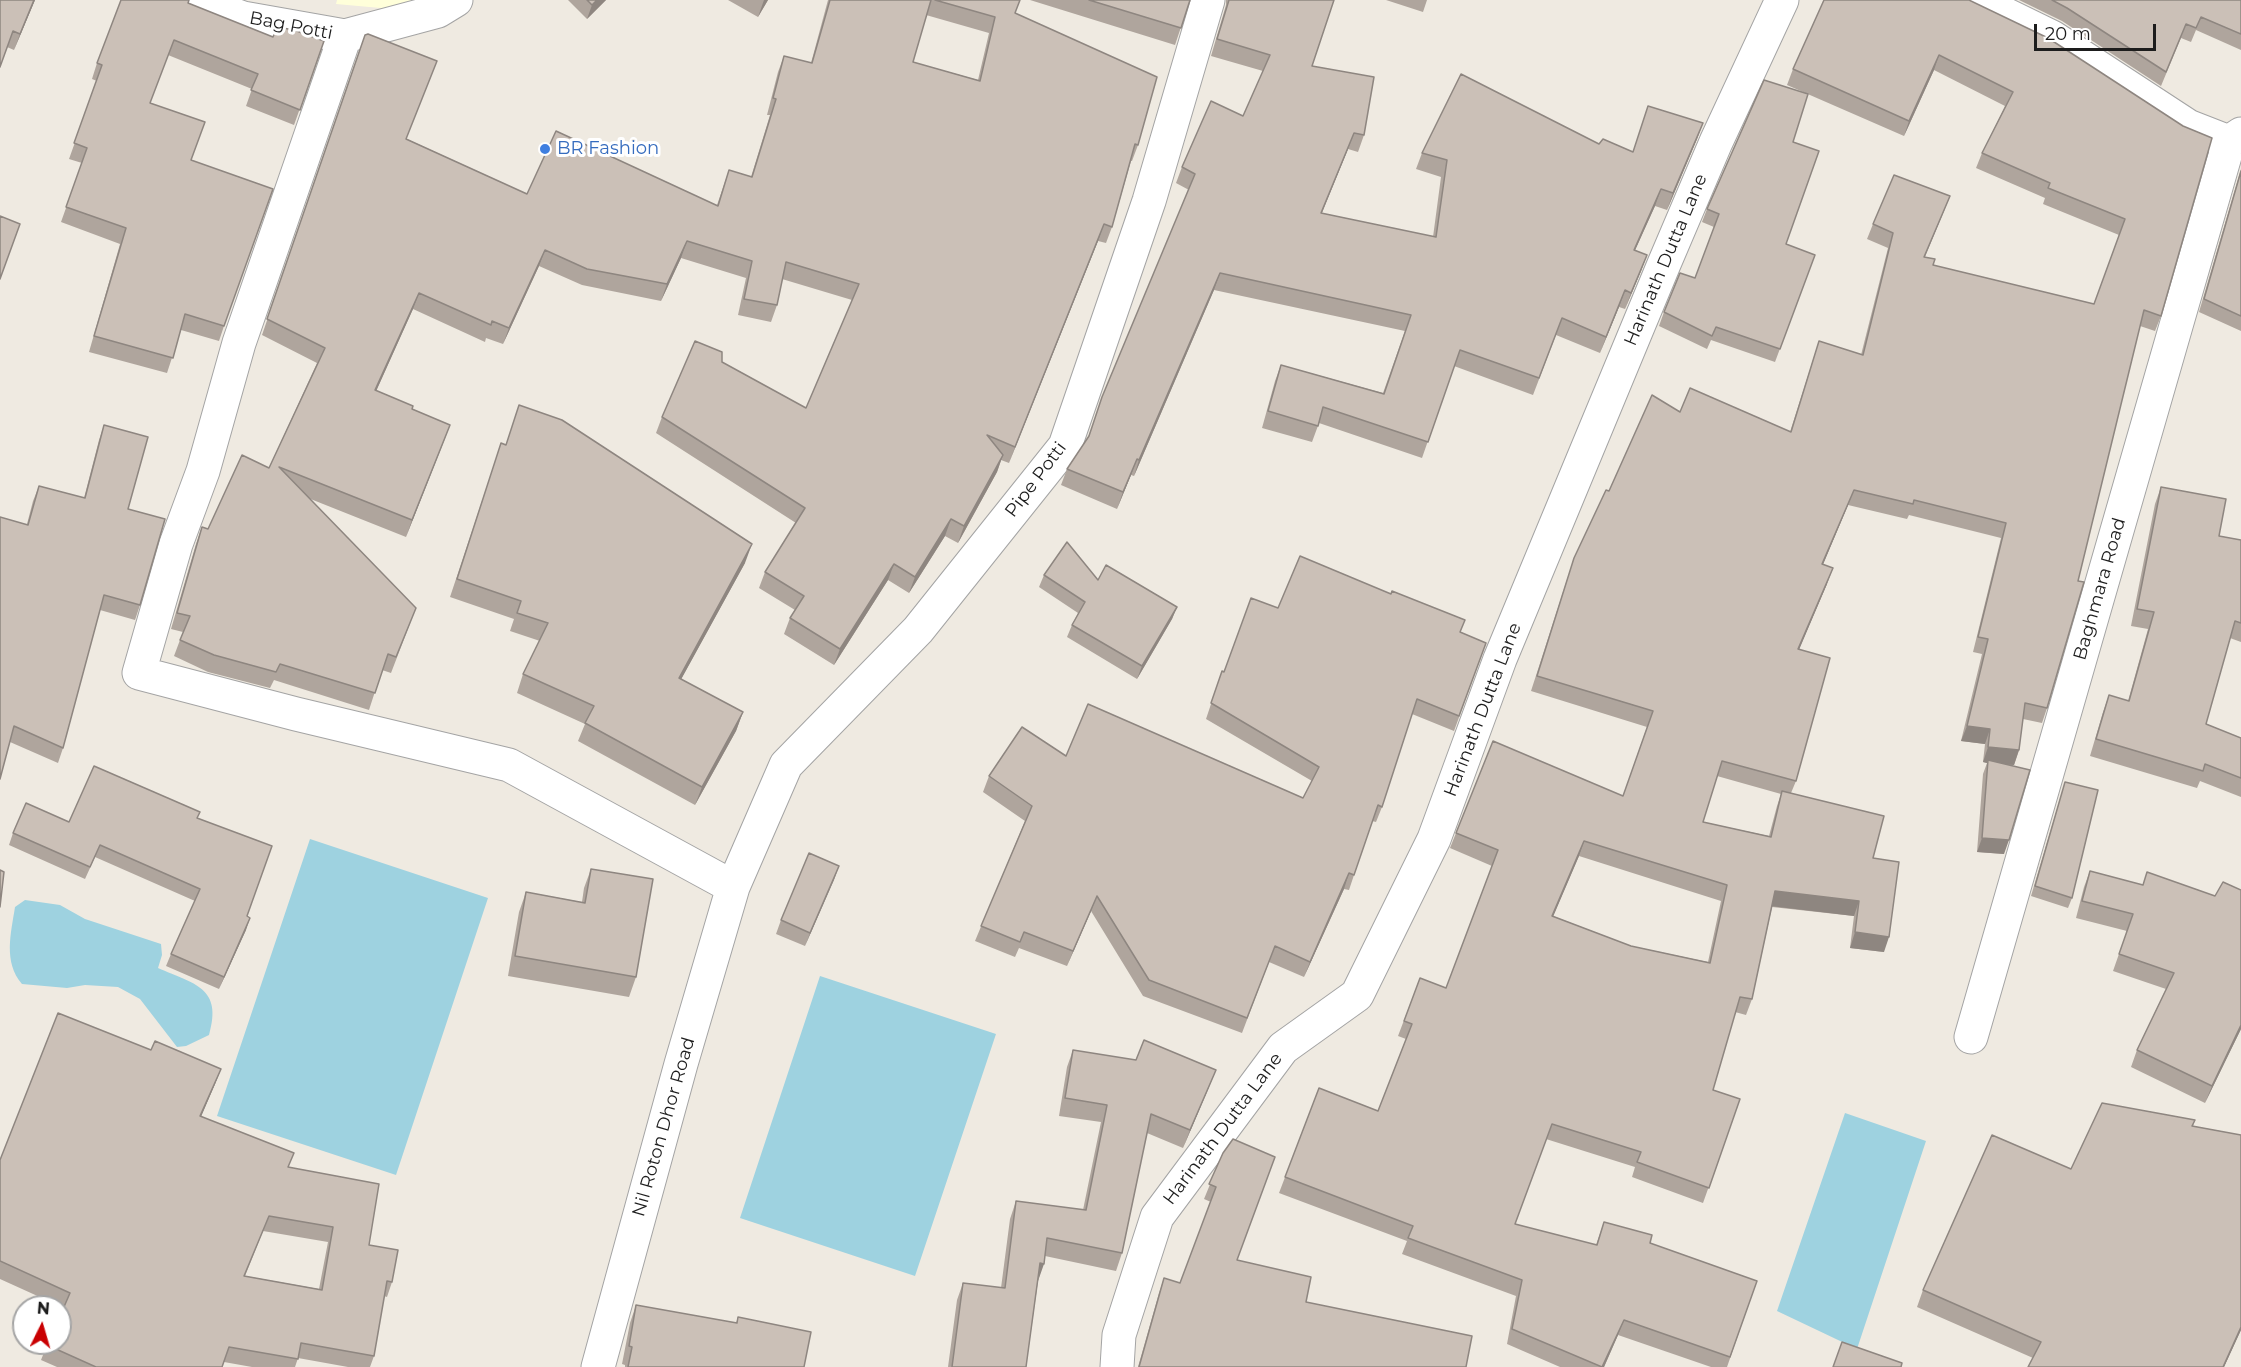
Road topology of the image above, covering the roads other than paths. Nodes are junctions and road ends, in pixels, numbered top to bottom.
1 (193, 0) edge
2 (456, 0) edge
3 (1208, 0) edge
4 (1782, 0) edge
5 (1976, 0) edge
6 (345, 36) junction
7 (2235, 138) edge
8 (733, 887) junction
9 (1971, 1037) dead end
10 (598, 1367) edge
11 (1117, 1367) edge

1 - 6 street, Bag Potti
2 - 6 street, Bag Potti
3 - 8 street, Pipe Potti
4 - 11 street, Harinath Dutta Lane
5 - 7 street
6 - 8 street
7 - 9 street, Baghmara Road
8 - 10 street, Nil Roton Dhor Road

